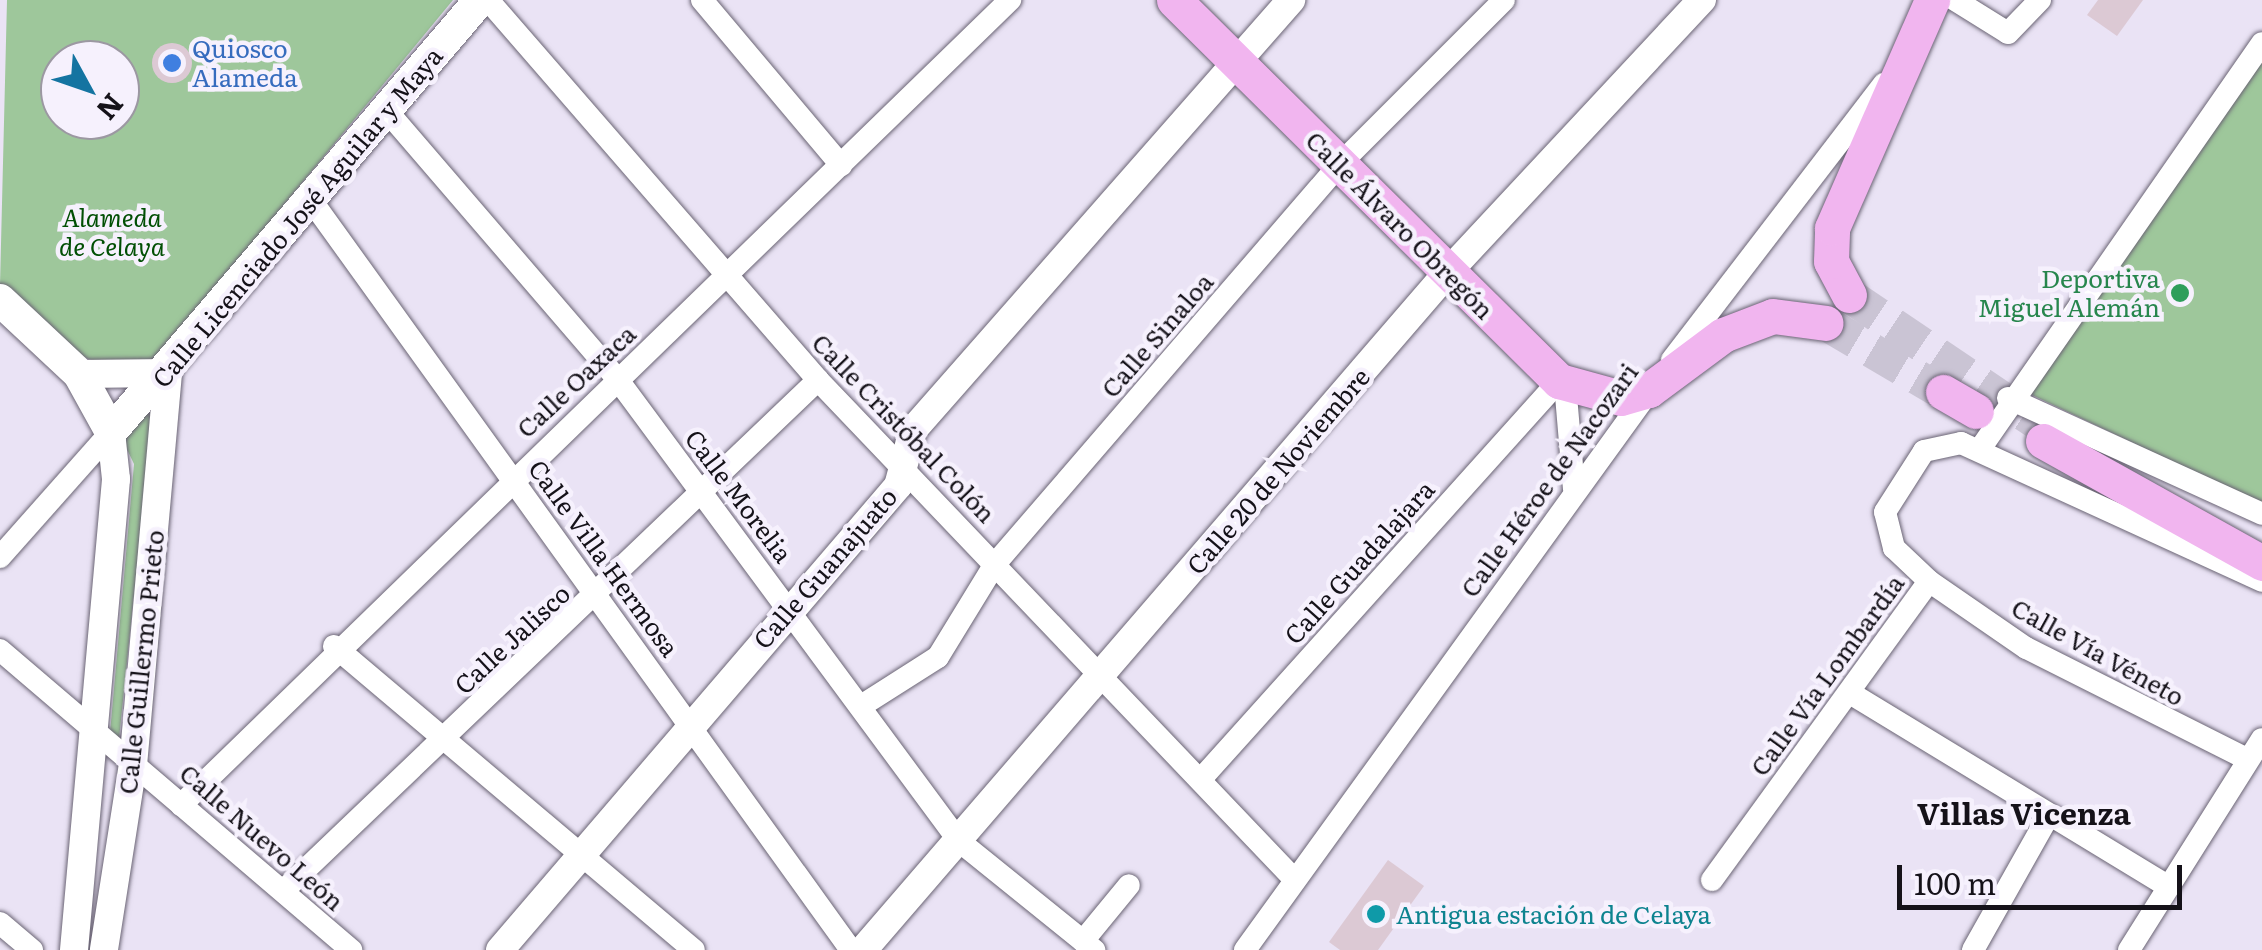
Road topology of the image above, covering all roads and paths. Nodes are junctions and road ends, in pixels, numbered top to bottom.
1 (480, 0) edge
2 (488, 0) edge
3 (1010, 0) edge
4 (1174, 0) edge
5 (1291, 0) edge
6 (1504, 0) edge
7 (1702, 0) edge
8 (1932, 0) edge
9 (1955, 0) edge
10 (2040, 0) edge
11 (715, 5) edge
12 (2262, 44) edge
13 (1909, 52) junction
14 (1233, 58) junction
15 (386, 110) junction
16 (841, 165) junction
17 (1340, 166) junction
18 (311, 200) junction
19 (1447, 273) junction
20 (727, 275) junction
21 (1849, 296) tunnel mouth
22 (0, 300) edge
23 (1826, 323) tunnel mouth
24 (168, 373) junction
25 (78, 374) junction
26 (618, 380) junction
27 (818, 380) junction
28 (1562, 382) junction
29 (1650, 390) junction
30 (1943, 392) tunnel mouth
31 (1992, 404) junction
32 (111, 432) junction
33 (1980, 449) junction
34 (905, 471) junction
35 (512, 479) junction
36 (1574, 489) junction
37 (704, 495) junction
38 (2262, 514) edge
39 (2262, 537) edge
40 (0, 557) edge
41 (2262, 562) edge
42 (996, 564) junction
43 (1929, 581) junction
44 (2262, 581) edge
45 (596, 597) junction
46 (790, 608) junction
47 (334, 646) junction
48 (0, 650) edge
49 (1103, 675) junction
50 (1850, 693) junction
51 (861, 706) junction
52 (691, 725) junction
53 (98, 734) junction
54 (2262, 738) edge
55 (443, 742) junction
56 (2246, 759) junction
57 (133, 764) junction
58 (1201, 779) junction
59 (181, 805) junction
60 (2050, 815) junction
61 (959, 841) junction
62 (581, 855) junction
63 (1295, 880) junction
64 (1712, 880) dead end
65 (1129, 886) dead end
66 (2166, 886) junction
67 (283, 892) junction
68 (0, 923) edge
69 (1088, 946) edge
70 (32, 950) edge
71 (74, 950) edge
72 (104, 950) edge
73 (351, 950) edge
74 (500, 950) edge
75 (694, 950) edge
76 (851, 950) edge
77 (862, 950) edge
78 (1244, 950) edge
79 (1973, 950) edge
80 (2129, 950) edge

1 - 15 main road, Calle Licenciado José Aguilar y Maya
2 - 20 street, Calle Cristóbal Colón
3 - 16 street, Calle Oaxaca
4 - 14 main road, Calle Álvaro Obregón
5 - 14 street, Calle Guanajuato
6 - 17 street, Calle Sinaloa
7 - 19 street, Calle 20 de Noviembre
8 - 13 main road
9 - 10 street
11 - 16 street
12 - 31 street
13 - 21 main road
13 - 29 street, Calle Héroe de Nacozari
14 - 17 main road, Calle Álvaro Obregón
14 - 34 street, Calle Guanajuato
15 - 18 main road, Calle Licenciado José Aguilar y Maya
15 - 26 street, Calle Morelia
16 - 20 street, Calle Oaxaca
17 - 19 main road, Calle Álvaro Obregón
17 - 42 street, Calle Sinaloa
18 - 24 main road, Calle Licenciado José Aguilar y Maya
18 - 35 street, Calle Villa Hermosa
19 - 28 main road, Calle Álvaro Obregón
19 - 49 street, Calle 20 de Noviembre
20 - 26 street, Calle Oaxaca
20 - 27 street, Calle Cristóbal Colón
22 - 25 main road
23 - 29 main road
24 - 25 street
24 - 32 main road, Calle Licenciado José Aguilar y Maya
24 - 57 street, Calle Guillermo Prieto
25 - 32 main road
26 - 35 street, Calle Oaxaca
26 - 37 street, Calle Morelia
27 - 34 street, Calle Cristóbal Colón
27 - 37 street, Calle Jalisco
28 - 29 main road
28 - 36 street
28 - 58 street, Calle Guadalajara
29 - 36 street, Calle Héroe de Nacozari
30 - 31 main road
31 - 33 street
31 - 38 street
32 - 40 street
32 - 53 street, Calle Guillermo Prieto
33 - 43 street, Calle Vía Lombardía
33 - 44 street
34 - 42 street, Calle Cristóbal Colón
34 - 46 street, Calle Guanajuato
35 - 45 street, Calle Villa Hermosa
35 - 47 street, Calle Oaxaca
36 - 63 street, Calle Héroe de Nacozari
37 - 45 street, Calle Jalisco
37 - 46 street, Calle Morelia
39 - 41 main road
42 - 49 street, Calle Cristóbal Colón
42 - 51 street, Calle Sinaloa
43 - 50 street, Calle Vía Lombardía
43 - 56 street, Calle Vía Véneto
45 - 52 street, Calle Villa Hermosa
45 - 55 street, Calle Jalisco
46 - 51 street, Calle Morelia
46 - 52 street, Calle Guanajuato
47 - 55 street
47 - 59 street, Calle Oaxaca
48 - 53 street, Calle Nuevo León
49 - 58 street, Calle Cristóbal Colón
49 - 61 street, Calle 20 de Noviembre
50 - 60 street
50 - 64 street, Calle Vía Lombardía
51 - 61 street, Calle Morelia
52 - 62 street, Calle Guanajuato
52 - 76 street, Calle Villa Hermosa
53 - 57 street, Calle Nuevo León
53 - 71 street, Calle Guillermo Prieto
54 - 56 street
55 - 62 street
55 - 67 street, Calle Jalisco
56 - 66 street
57 - 59 street, Calle Nuevo León
57 - 72 street, Calle Guillermo Prieto
58 - 63 street, Calle Cristóbal Colón
59 - 67 street, Calle Nuevo León
60 - 66 street
60 - 79 street
61 - 69 street, Calle Morelia
61 - 77 street, Calle 20 de Noviembre
62 - 74 street, Calle Guanajuato
62 - 75 street
63 - 78 street, Calle Héroe de Nacozari
65 - 69 street
66 - 80 street
67 - 73 street, Calle Nuevo León
68 - 70 street

